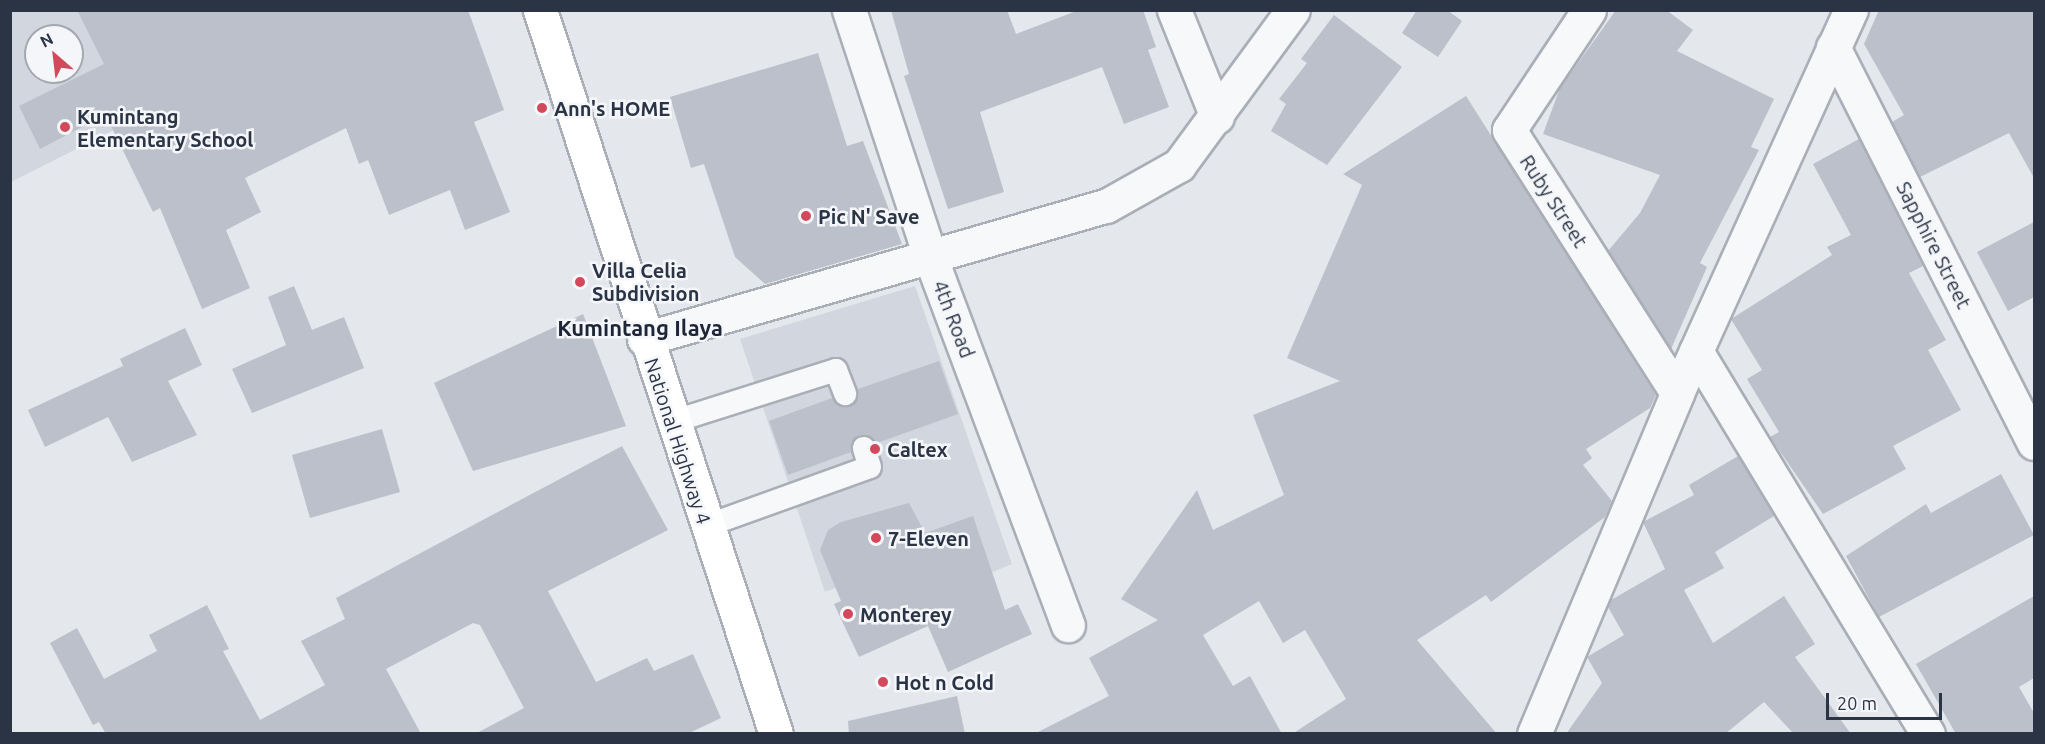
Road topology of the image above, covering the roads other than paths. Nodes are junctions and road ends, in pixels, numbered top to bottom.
1 (540, 10) edge
2 (849, 10) edge
3 (1174, 10) edge
4 (1293, 10) edge
5 (1589, 10) edge
6 (1851, 10) edge
7 (1833, 47) junction
8 (1217, 117) junction
9 (931, 259) junction
10 (644, 339) junction
11 (1696, 351) junction
12 (1677, 393) junction
13 (844, 394) dead end
14 (672, 423) junction
15 (2034, 443) edge
16 (864, 448) dead end
17 (706, 526) junction
18 (1068, 625) dead end
19 (776, 734) edge
20 (1534, 734) edge
21 (1928, 734) edge

1 - 10 main road, National Highway 4
2 - 9 street, 4th Road
3 - 8 street
4 - 8 street
5 - 12 street, Ruby Street
6 - 7 street
7 - 11 street
7 - 15 street, Sapphire Street
8 - 9 street
9 - 10 street
9 - 18 street, 4th Road
10 - 14 main road, National Highway 4
11 - 12 street
11 - 21 street
12 - 20 street
13 - 14 lane
14 - 17 main road, National Highway 4
16 - 17 lane
17 - 19 main road, National Highway 4

